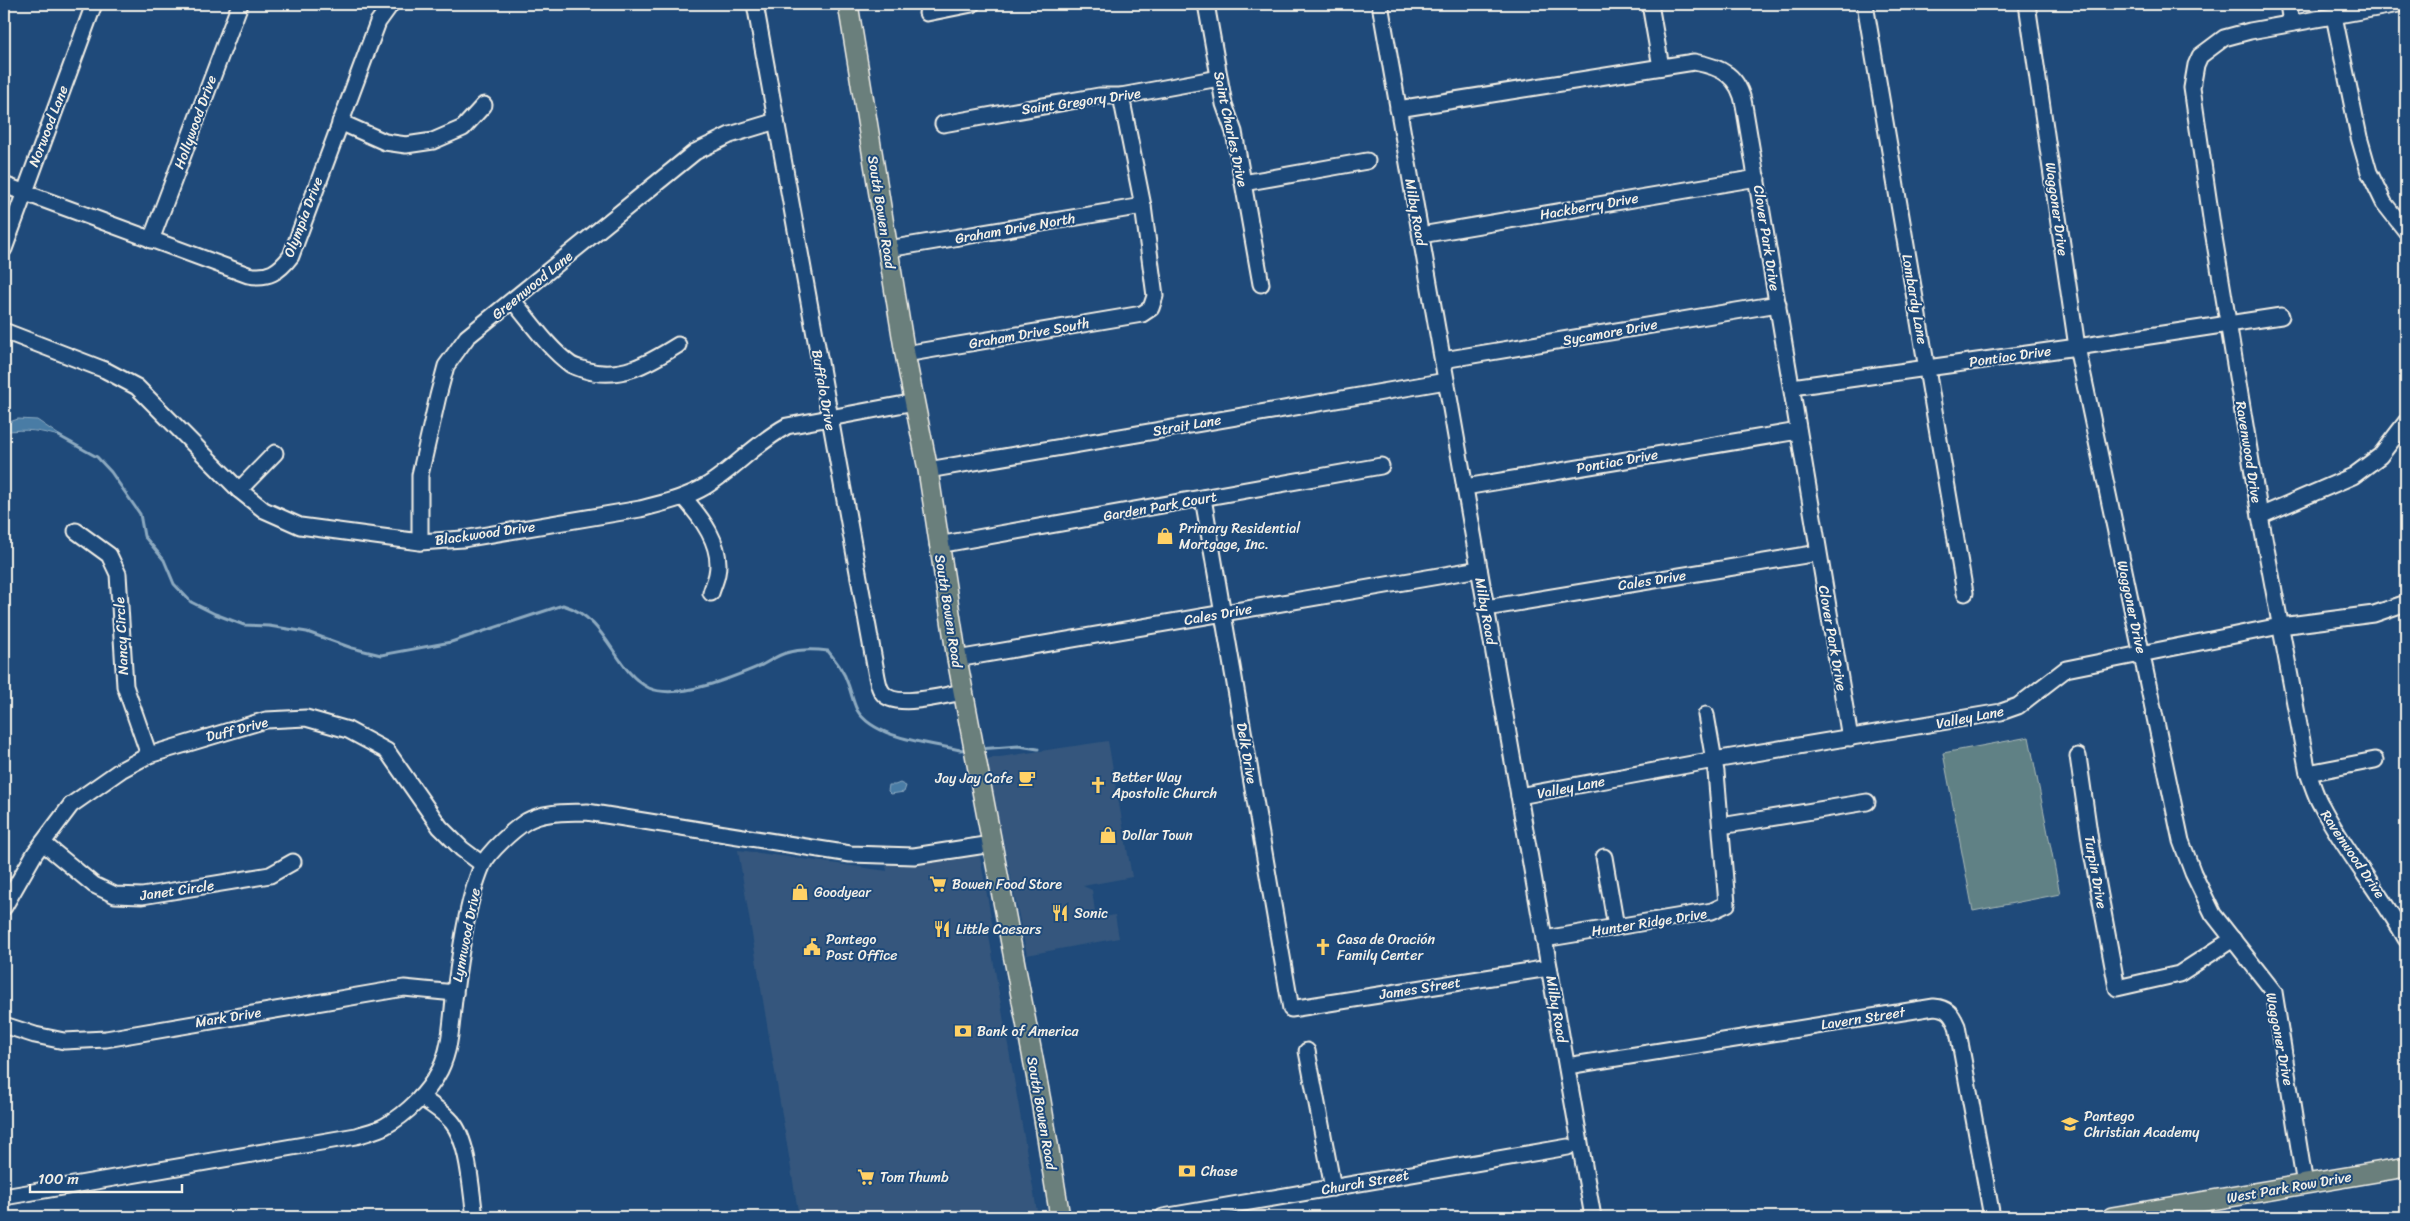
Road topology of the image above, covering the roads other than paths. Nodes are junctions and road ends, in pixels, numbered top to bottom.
1 (94, 4) edge
2 (240, 4) edge
3 (391, 4) edge
4 (756, 4) edge
5 (848, 4) edge
6 (972, 4) edge
7 (1206, 4) edge
8 (1380, 4) edge
9 (1650, 4) edge
10 (1865, 4) edge
11 (2027, 4) edge
12 (2288, 4) edge
13 (2399, 4) edge
14 (927, 13) dead end
15 (2334, 16) junction
16 (2291, 23) junction
17 (1661, 67) junction
18 (1219, 78) junction
19 (1121, 96) junction
20 (484, 105) dead end
21 (1398, 109) junction
22 (776, 121) junction
23 (340, 122) junction
24 (943, 124) dead end
25 (1367, 161) dead end
26 (1757, 178) junction
27 (1243, 183) junction
28 (4, 185) edge
29 (23, 193) junction
30 (1143, 206) junction
31 (2406, 231) edge
32 (1420, 235) junction
33 (151, 240) junction
34 (4, 249) edge
35 (888, 249) junction
36 (1261, 284) dead end
37 (513, 301) junction
38 (1778, 304) junction
39 (2281, 316) dead end
40 (2228, 323) junction
41 (4, 331) edge
42 (678, 345) dead end
43 (2077, 347) junction
44 (905, 354) junction
45 (1442, 360) junction
46 (1927, 368) junction
47 (1446, 381) junction
48 (1792, 387) junction
49 (915, 402) junction
50 (829, 417) junction
51 (2406, 422) edge
52 (1798, 431) junction
53 (275, 453) dead end
54 (1381, 466) dead end
55 (928, 470) junction
56 (1465, 487) junction
57 (239, 490) junction
58 (683, 497) junction
59 (1203, 498) junction
60 (2260, 516) junction
61 (76, 530) dead end
62 (420, 542) junction
63 (938, 545) junction
64 (1818, 552) junction
65 (1479, 569) junction
66 (711, 593) dead end
67 (1965, 593) dead end
68 (2406, 603) edge
69 (1486, 608) junction
70 (1224, 613) junction
71 (2280, 626) junction
72 (2142, 653) junction
73 (957, 659) junction
74 (963, 692) junction
75 (1706, 715) dead end
76 (1850, 738) junction
77 (149, 755) junction
78 (2078, 756) dead end
79 (1714, 760) junction
80 (2375, 760) dead end
81 (2308, 772) junction
82 (1519, 796) junction
83 (1867, 802) dead end
84 (1721, 826) junction
85 (43, 843) junction
86 (992, 844) junction
87 (1604, 857) dead end
88 (293, 862) dead end
89 (482, 864) junction
90 (4, 907) edge
91 (1616, 927) junction
92 (1544, 939) junction
93 (2233, 939) junction
94 (2406, 939) edge
95 (1549, 968) junction
96 (455, 993) junction
97 (1291, 1009) joint
98 (4, 1025) edge
99 (1307, 1051) dead end
100 (1567, 1066) junction
101 (421, 1097) junction
102 (1568, 1147) dead end
103 (2406, 1167) edge
104 (2306, 1185) junction
105 (1333, 1188) junction
106 (4, 1197) edge
107 (475, 1217) edge
108 (1060, 1217) edge
109 (1163, 1217) edge
110 (1593, 1217) edge
111 (1992, 1217) edge
112 (2112, 1217) edge

1 - 29 street, Norwood Lane
2 - 33 street, Hollywood Drive
3 - 23 street, Olympia Drive
4 - 22 street, Buffalo Drive
5 - 35 main road, South Bowen Road
6 - 14 street
7 - 18 street, Saint Charles Drive
8 - 21 street, Milby Road
9 - 17 street
10 - 46 street, Lombardy Lane
11 - 43 street, Waggoner Drive
12 - 16 street
13 - 15 street, Ravenwood Drive
15 - 16 street, Ravenwood Drive
15 - 31 street
16 - 40 street, Ravenwood Drive
17 - 21 street, Clover Park Drive
17 - 26 street, Clover Park Drive
18 - 19 street, Saint Gregory Drive
18 - 27 street, Saint Charles Drive
19 - 24 street, Saint Gregory Drive
19 - 30 street
20 - 23 street
21 - 32 street, Milby Road
22 - 37 street, Greenwood Lane
22 - 50 street, Buffalo Drive
23 - 33 street, Olympia Drive
25 - 27 street
26 - 32 street, Hackberry Drive
26 - 38 street, Clover Park Drive
27 - 36 street, Saint Charles Drive
28 - 29 street, Olympia Drive
29 - 33 street, Olympia Drive
29 - 34 street, Norwood Lane
30 - 35 street, Graham Drive North
30 - 44 street, Graham Drive South
32 - 45 street, Milby Road
35 - 44 main road, South Bowen Road
37 - 42 street
37 - 62 street, Greenwood Lane
38 - 45 street, Sycamore Drive
38 - 48 street, Clover Park Drive
39 - 40 street, Pontiac Drive
40 - 43 street, Pontiac Drive
40 - 60 street, Ravenwood Drive
41 - 57 street, Blackwood Drive
43 - 46 street, Pontiac Drive
43 - 72 street, Waggoner Drive
44 - 49 main road, South Bowen Road
45 - 47 street, Milby Road
46 - 48 street, Pontiac Drive
46 - 67 street, Lombardy Lane
47 - 55 street, Strait Lane
47 - 56 street, Milby Road
48 - 52 street, Clover Park Drive
49 - 50 street, Blackwood Drive
49 - 55 main road, South Bowen Road
50 - 58 street, Blackwood Drive
50 - 74 street, Buffalo Drive
51 - 60 street
52 - 56 street, Pontiac Drive
52 - 64 street, Clover Park Drive
53 - 57 street
54 - 59 street, Garden Park Court
55 - 63 main road, South Bowen Road
56 - 65 street, Milby Road
57 - 62 street, Blackwood Drive
58 - 62 street, Blackwood Drive
58 - 66 street
59 - 63 street, Garden Park Court
59 - 70 street, Delk Drive
60 - 71 street, Ravenwood Drive
61 - 77 street, Nancy Circle
63 - 73 main road, South Bowen Road
64 - 69 street, Cales Drive
64 - 76 street, Clover Park Drive
65 - 69 street, Milby Road
65 - 70 street, Cales Drive
68 - 71 street, Valley Lane
69 - 82 street, Milby Road
70 - 73 street, Cales Drive
70 - 97 street, Delk Drive
71 - 72 street, Valley Lane
71 - 81 street, Ravenwood Drive
72 - 76 street, Valley Lane
72 - 93 street, Waggoner Drive
73 - 74 main road, South Bowen Road
74 - 86 main road, South Bowen Road
75 - 79 street, Hunter Ridge Drive
76 - 79 street, Valley Lane
77 - 85 street, Duff Drive
77 - 89 street, Duff Drive
78 - 93 street, Turpin Drive
79 - 82 street, Valley Lane
79 - 84 street, Hunter Ridge Drive
80 - 81 street
81 - 94 street, Ravenwood Drive
82 - 92 street, Milby Road
83 - 84 street
84 - 91 street, Hunter Ridge Drive
85 - 88 street, Janet Circle
85 - 90 street, Duff Drive
86 - 89 street, Lynnwood Drive
86 - 108 main road, South Bowen Road
87 - 91 street
89 - 96 street, Lynnwood Drive
91 - 92 street, Hunter Ridge Drive
92 - 95 street, Milby Road
93 - 104 street, Waggoner Drive
95 - 97 street, James Street
95 - 100 street, Milby Road
96 - 98 street, Mark Drive
96 - 101 street, Lynnwood Drive
99 - 105 street
100 - 110 street, Milby Road
100 - 111 street, Lavern Street
101 - 106 street, Lynnwood Drive
101 - 107 street
102 - 105 street, Church Street
103 - 104 main road, West Park Row Drive
104 - 112 main road, West Park Row Drive
105 - 109 street, Church Street

